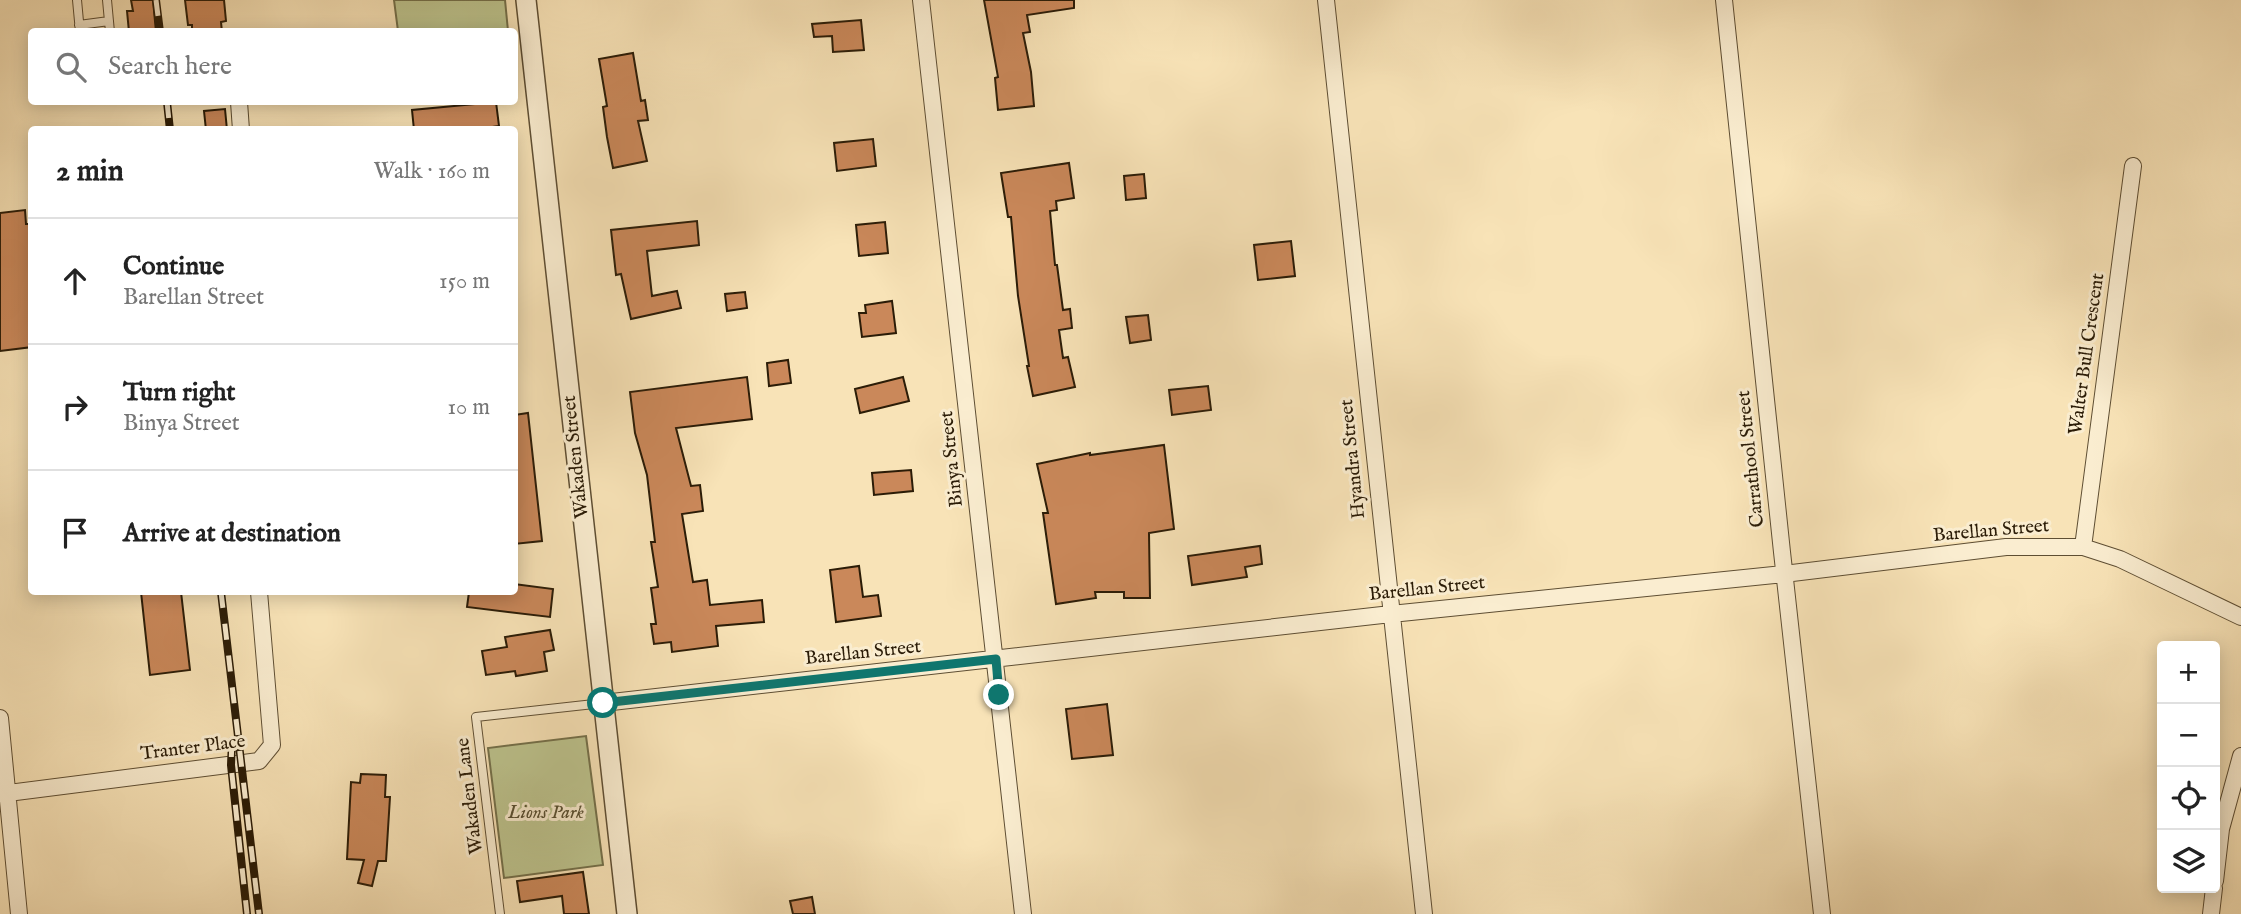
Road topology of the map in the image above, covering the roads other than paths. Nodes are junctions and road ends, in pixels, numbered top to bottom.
1 (77, 0) edge
2 (107, 0) edge
3 (526, 0) edge
4 (921, 0) edge
5 (1326, 0) edge
6 (1724, 0) edge
7 (109, 21) junction
8 (80, 28) edge
9 (110, 28) edge
10 (239, 105) edge
11 (241, 126) edge
12 (2133, 166) dead end
13 (2083, 547) junction
14 (1784, 574) junction
15 (259, 595) edge
16 (1391, 614) junction
17 (2241, 617) edge
18 (996, 659) junction
19 (603, 703) junction
20 (0, 718) edge
21 (2241, 757) edge
22 (4, 793) edge
23 (2220, 838) edge
24 (2213, 893) edge
25 (19, 914) edge
26 (500, 914) edge
27 (627, 914) edge
28 (1023, 914) edge
29 (1423, 914) edge
30 (1822, 914) edge
31 (2211, 914) edge

1 - 8 lane
2 - 7 lane
3 - 19 street, Wakaden Street
4 - 18 street, Binya Street
5 - 16 street, Hyandra Street
6 - 14 street, Carrathool Street
7 - 8 lane
7 - 9 lane
10 - 11 street
12 - 13 street, Walter Bull Crescent
13 - 14 street, Barellan Street
13 - 17 street, Barellan Street
14 - 16 street, Barellan Street
14 - 30 street, Carrathool Street
15 - 22 street, Tranter Place
16 - 18 street, Barellan Street
16 - 29 street, Hyandra Street
18 - 19 street, Barellan Street
18 - 28 street, Binya Street
19 - 26 lane, Wakaden Lane
19 - 27 street, Wakaden Street
20 - 22 street
21 - 23 street
22 - 25 street
24 - 31 street

